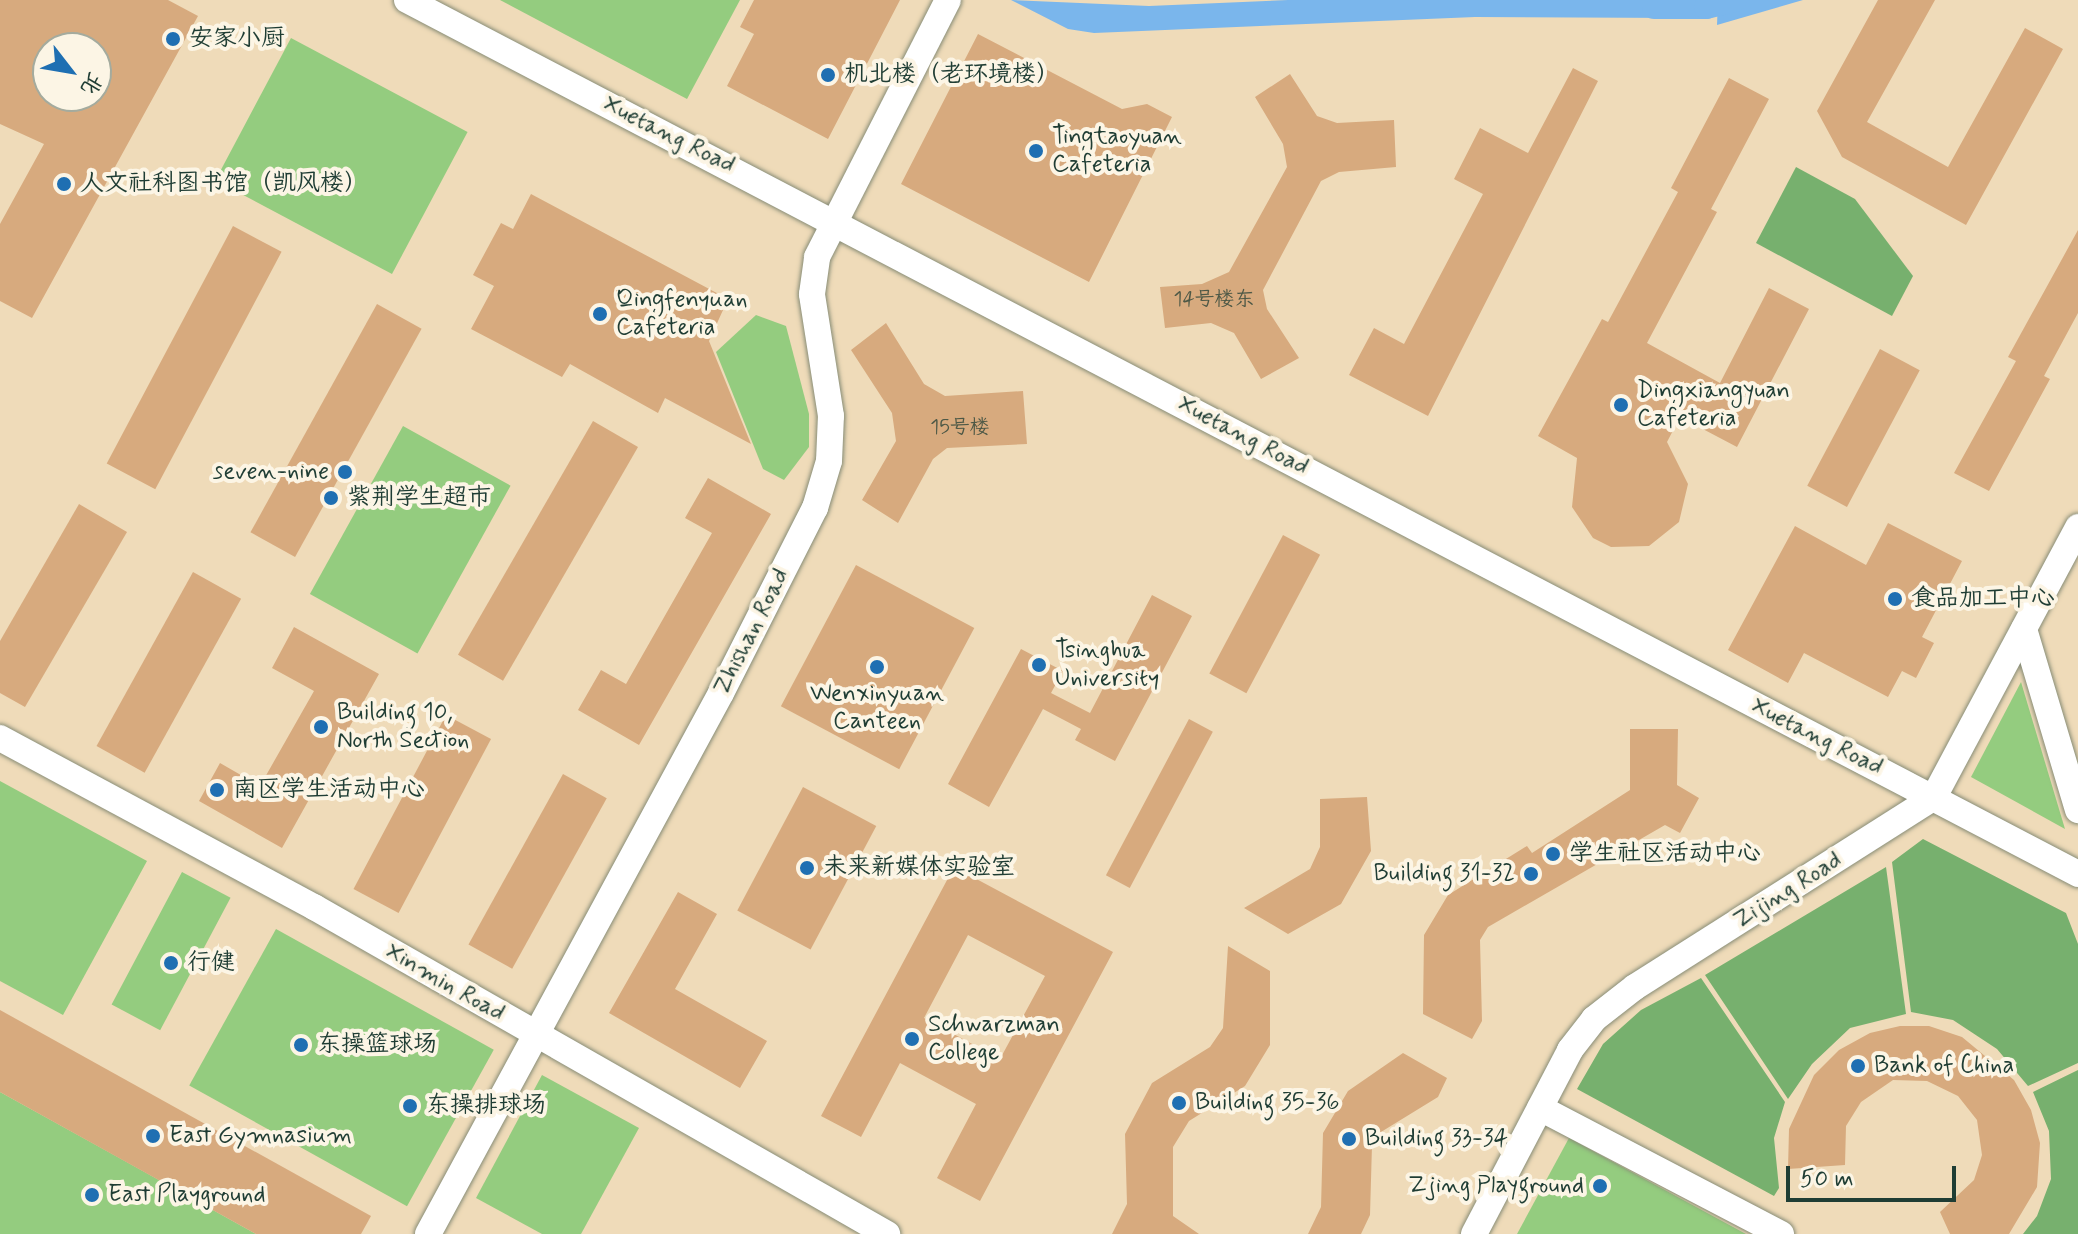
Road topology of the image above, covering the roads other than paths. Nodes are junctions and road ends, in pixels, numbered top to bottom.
1 (407, 0) edge
2 (948, 0) edge
3 (832, 219) junction
4 (2078, 527) edge
5 (2024, 629) junction
6 (0, 738) edge
7 (1934, 797) junction
8 (2078, 810) edge
9 (2078, 874) edge
10 (536, 1035) junction
11 (1540, 1108) junction
12 (428, 1234) edge
13 (887, 1234) edge
14 (1474, 1234) edge
15 (1781, 1234) edge

1 - 3 street, Xuetang Road
2 - 3 street, Zhishan Road
3 - 7 street, Xuetang Road
3 - 10 street, Zhishan Road
4 - 5 street, Zijing Road
5 - 7 street, Zijing Road
5 - 8 street
6 - 10 street, Xinmin Road
7 - 9 street, Xuetang Road
7 - 11 street, Zijing Road
10 - 12 street, Zhishan Road
10 - 13 street, Xinmin Road
11 - 14 street, Zijing Road
11 - 15 street

